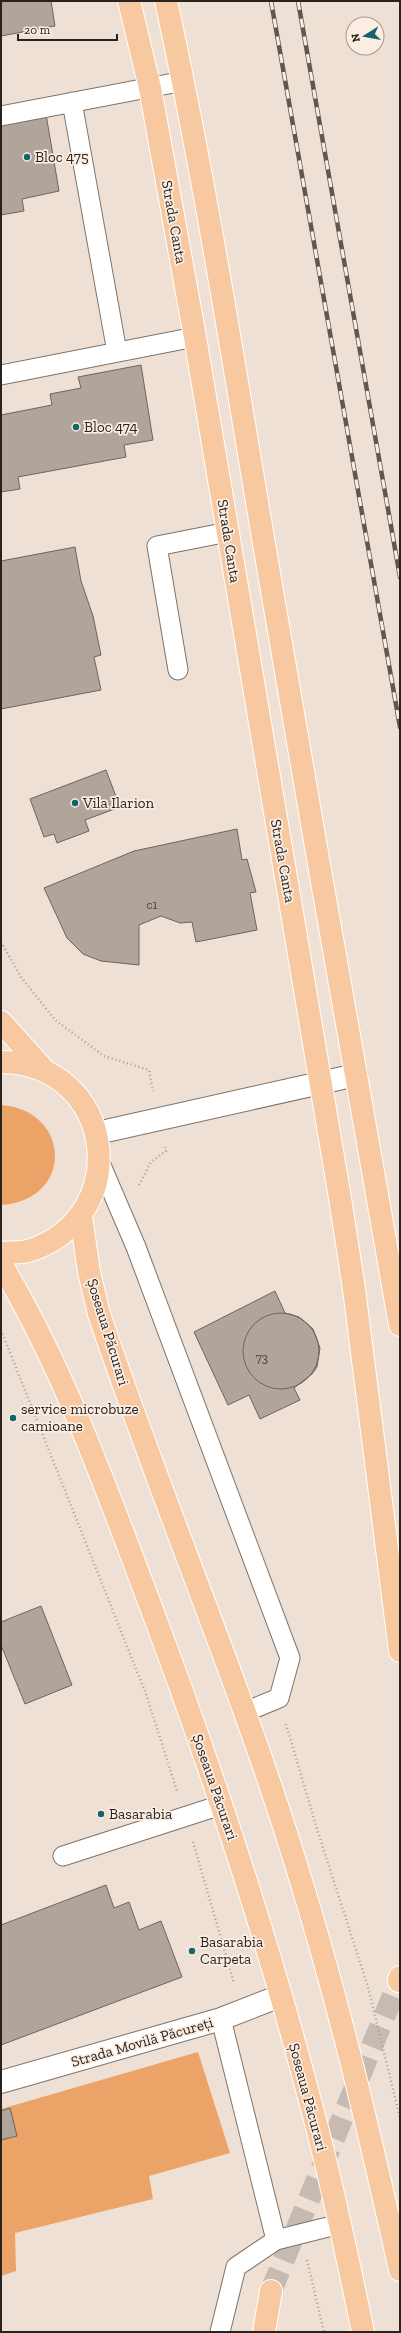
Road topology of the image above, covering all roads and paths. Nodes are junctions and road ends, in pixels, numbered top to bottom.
1 (129, 1) edge
2 (166, 1) edge
3 (184, 81) junction
4 (150, 88) junction
5 (72, 102) junction
6 (1, 116) edge
7 (195, 337) junction
8 (117, 352) junction
9 (1, 375) edge
10 (228, 532) junction
11 (178, 670) dead end
12 (1, 942) edge
13 (1, 1022) edge
14 (1, 1062) edge
15 (45, 1071) junction
16 (356, 1075) junction
17 (320, 1083) junction
18 (159, 1119) junction
19 (97, 1133) junction
20 (100, 1163) junction
21 (139, 1188) dead end
22 (81, 1216) junction
23 (1, 1253) edge
24 (1, 1264) edge
25 (400, 1325) edge
26 (400, 1651) edge
27 (244, 1712) junction
28 (221, 1805) junction
29 (63, 1856) dead end
30 (280, 1996) junction
31 (221, 2019) junction
32 (1, 2082) edge
33 (340, 2224) junction
34 (276, 2240) junction
35 (400, 2270) edge
36 (271, 2291) tunnel mouth
37 (220, 2332) edge
38 (264, 2332) edge
39 (363, 2332) edge

1 - 4 main road, Strada Canta
2 - 3 main road
3 - 4 lane
3 - 16 main road
4 - 5 lane
4 - 7 main road, Strada Canta
5 - 6 lane
5 - 8 lane
7 - 8 lane
7 - 10 main road, Strada Canta
8 - 9 lane
10 - 11 lane
10 - 17 main road, Strada Canta
12 - 18 path
13 - 15 main road
14 - 15 main road
15 - 19 main road
16 - 17 street
16 - 25 main road
17 - 18 street
17 - 26 main road, Strada Canta
18 - 19 street
18 - 21 path
19 - 20 main road
20 - 22 main road
20 - 27 lane
22 - 23 main road
22 - 27 main road, Șoseaua Păcurari
24 - 28 main road, Șoseaua Păcurari
27 - 35 main road, Șoseaua Păcurari
28 - 29 lane
28 - 30 main road, Șoseaua Păcurari
30 - 31 street, Strada Movilă Păcureți
30 - 33 main road, Șoseaua Păcurari
31 - 32 street, Strada Movilă Păcureți
31 - 34 lane
33 - 34 lane
33 - 39 main road, Șoseaua Păcurari
34 - 37 lane
36 - 38 main road

